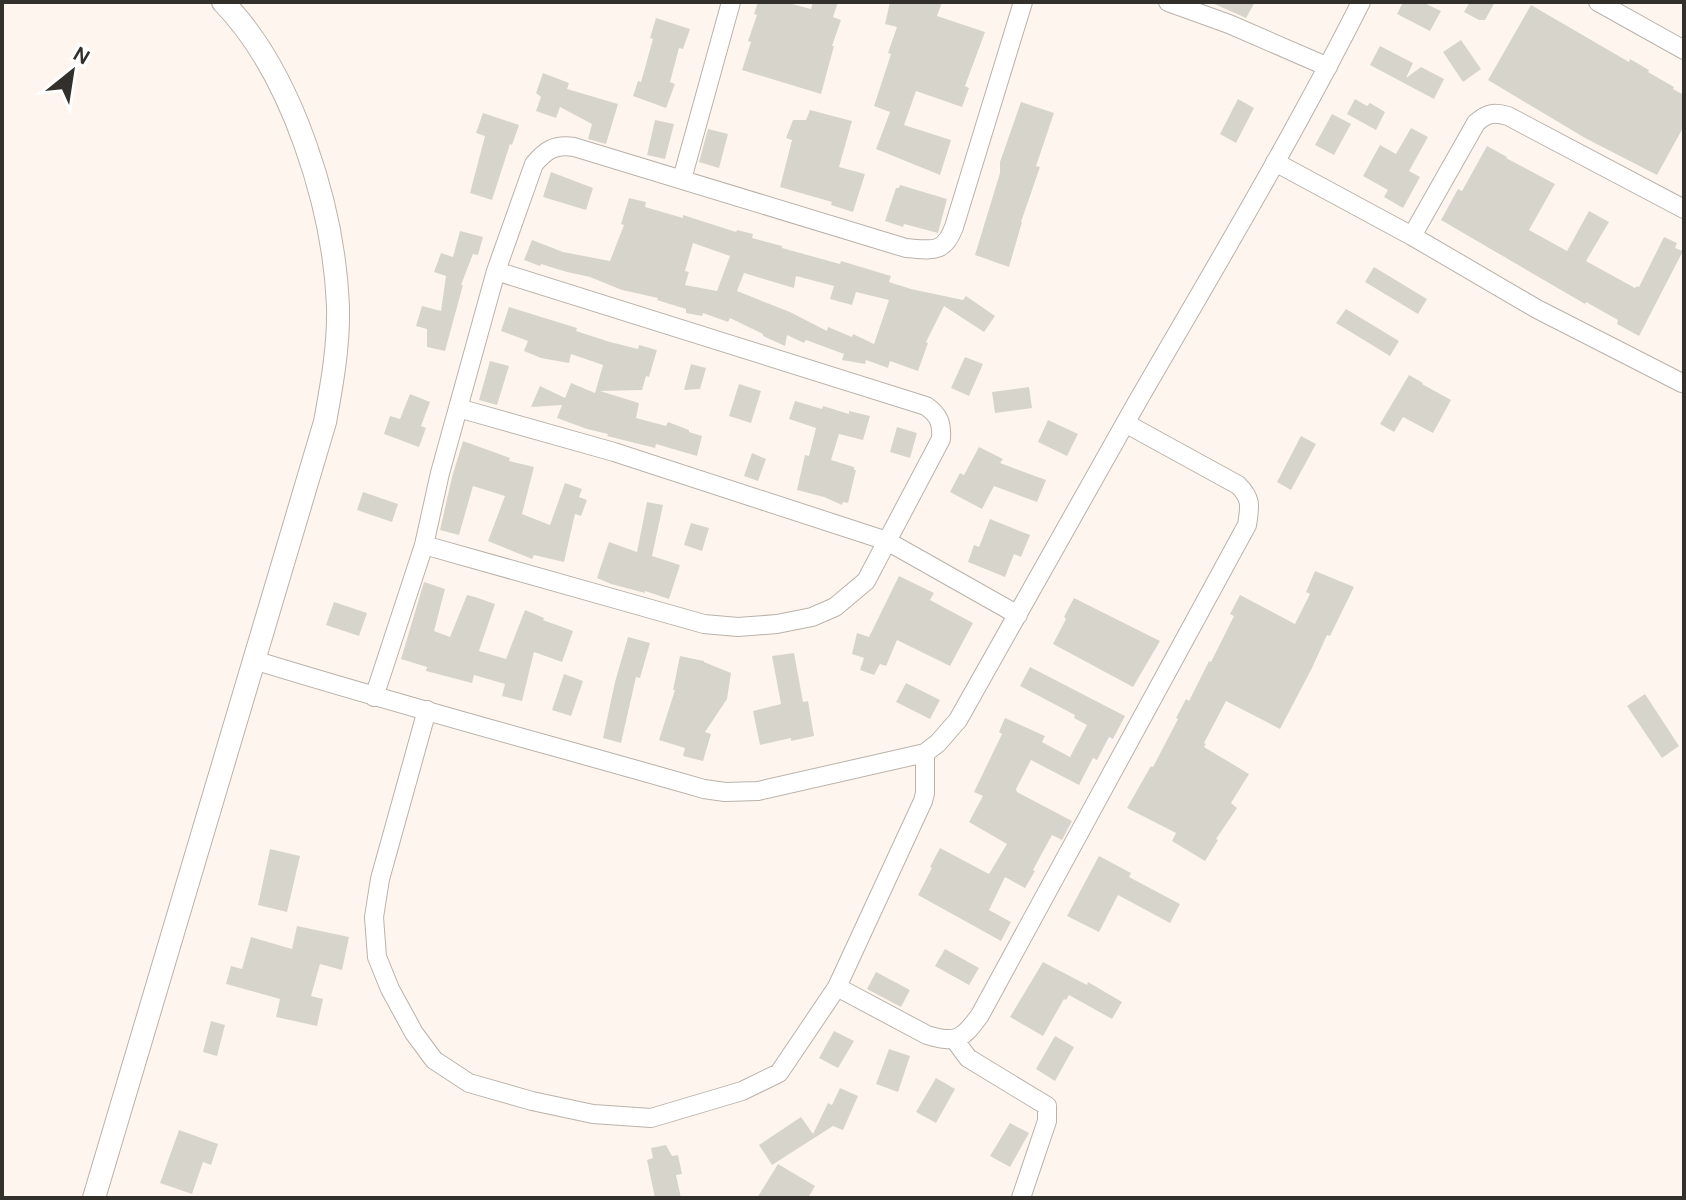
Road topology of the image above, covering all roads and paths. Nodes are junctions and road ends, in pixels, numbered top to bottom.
1 (223, 2) edge
2 (731, 2) edge
3 (1023, 2) edge
4 (1361, 2) edge
5 (1598, 2) edge
6 (1178, 3) edge
7 (1684, 50) edge
8 (1328, 67) junction
9 (1275, 162) junction
10 (682, 179) junction
11 (1684, 209) edge
12 (1412, 236) junction
13 (496, 271) junction
14 (1682, 383) dead end
15 (458, 408) junction
16 (1125, 423) junction
17 (887, 541) junction
18 (424, 545) junction
19 (1018, 615) junction
20 (254, 660) junction
21 (374, 697) junction
22 (427, 710) junction
23 (925, 753) junction
24 (837, 987) junction
25 (954, 1039) junction
26 (94, 1198) edge
27 (1021, 1198) edge

1 - 20 street
2 - 10 street
3 - 10 street
4 - 8 street
5 - 7 street
6 - 8 street
8 - 9 street
9 - 12 street
9 - 16 street
10 - 13 street
11 - 12 street
12 - 14 street
13 - 15 street
13 - 17 street
15 - 17 street
15 - 18 street
16 - 19 street
16 - 25 street
17 - 18 street
17 - 19 street
18 - 21 street
19 - 23 street
20 - 21 street
20 - 26 street
21 - 22 street
22 - 23 street
22 - 24 street
23 - 24 street
24 - 25 street
25 - 27 street

